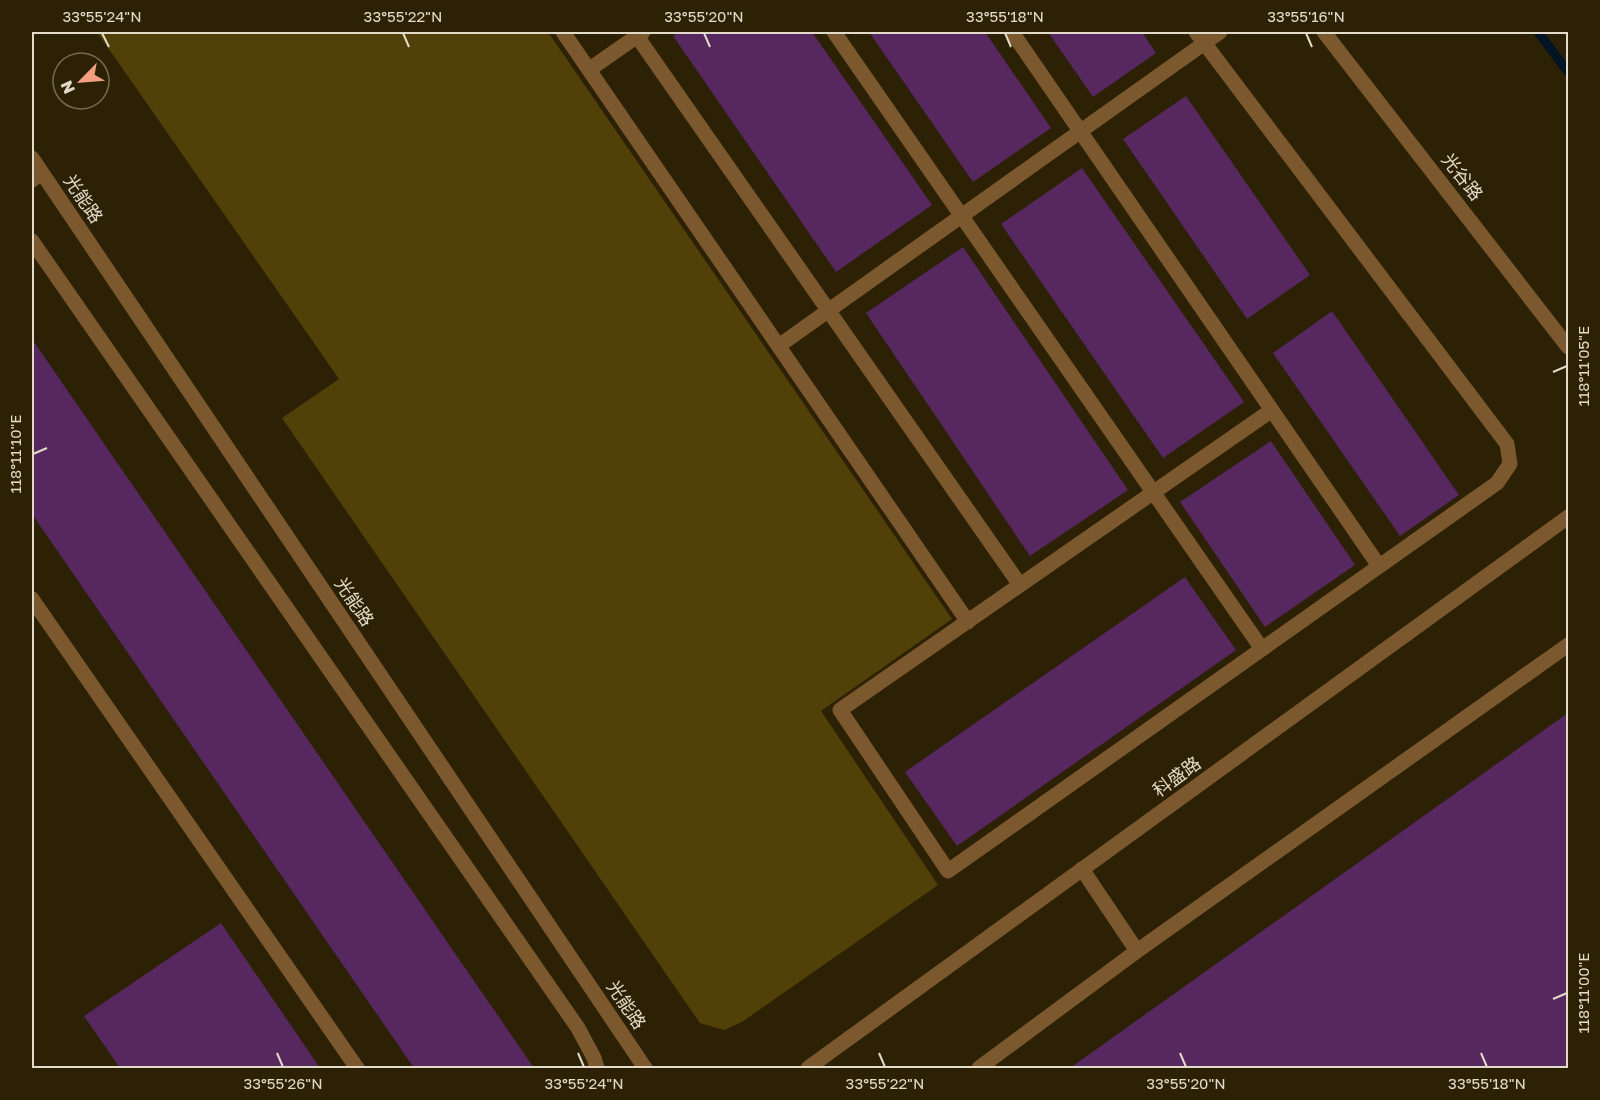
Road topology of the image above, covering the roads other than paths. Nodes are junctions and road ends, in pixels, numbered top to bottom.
1 (563, 32) edge
2 (834, 32) edge
3 (1012, 32) edge
4 (1220, 32) edge
5 (1324, 32) edge
6 (638, 33) edge
7 (1201, 37) edge
8 (590, 69) junction
9 (1080, 131) junction
10 (32, 158) edge
11 (36, 176) edge
12 (962, 215) junction
13 (32, 241) edge
14 (829, 309) junction
15 (780, 345) junction
16 (1569, 346) edge
17 (1272, 410) junction
18 (1154, 492) junction
19 (1569, 517) edge
20 (1379, 566) junction
21 (1020, 585) junction
22 (32, 599) edge
23 (968, 622) junction
24 (1569, 645) edge
25 (1262, 649) junction
26 (1082, 869) junction
27 (1137, 951) junction
28 (357, 1068) edge
29 (597, 1068) edge
30 (645, 1068) edge
31 (808, 1068) edge
32 (979, 1068) edge

1 - 8 street
2 - 12 street
3 - 9 street
4 - 7 street
5 - 16 street, 光谷路
6 - 8 street
6 - 14 street
7 - 9 street
7 - 20 street
8 - 15 street
9 - 12 street
9 - 17 street
10 - 11 street, 光能路
11 - 30 street, 光能路
12 - 14 street
12 - 18 street
13 - 29 street
14 - 15 street
14 - 21 street
15 - 23 street
17 - 18 street
17 - 20 street
18 - 21 street
18 - 25 street
19 - 26 street, 科盛路
20 - 25 street
21 - 23 street
22 - 28 street
23 - 25 street
24 - 27 street
26 - 27 street
26 - 31 street, 科盛路
27 - 32 street

